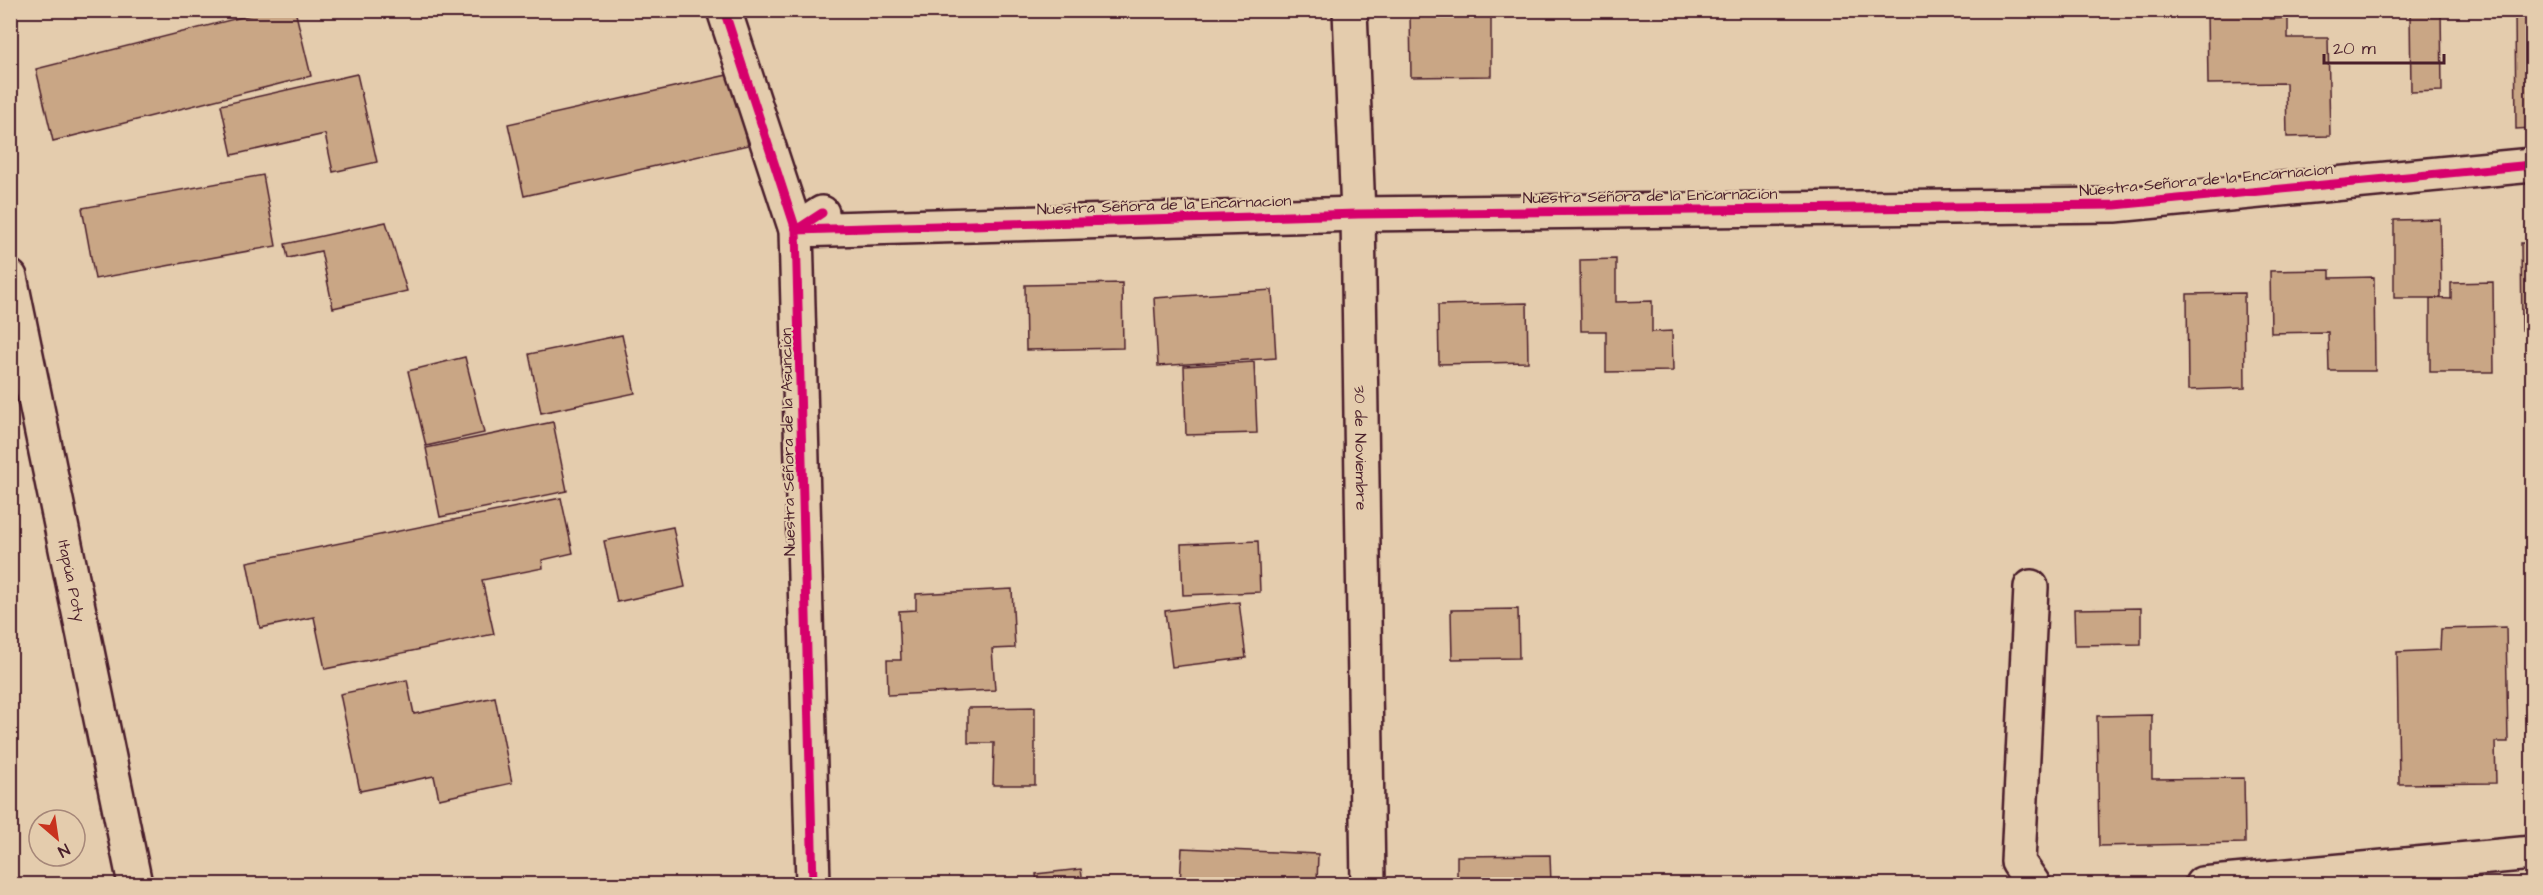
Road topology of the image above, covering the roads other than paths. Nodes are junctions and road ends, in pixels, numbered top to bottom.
1 (724, 10) edge
2 (1350, 10) edge
3 (2532, 165) edge
4 (1358, 214) junction
5 (809, 221) junction
6 (10, 277) edge
7 (2031, 587) dead end
8 (2532, 853) edge
9 (135, 885) edge
10 (813, 885) edge
11 (1368, 885) edge
12 (2033, 885) edge
13 (2202, 885) edge

1 - 5 street, Nuestra Señora de la Asunción
2 - 4 street, 30 de Noviembre
3 - 4 street, Nuestra Señora de la Encarnacion
4 - 5 street, Nuestra Señora de la Encarnacion
4 - 11 street, 30 de Noviembre
5 - 10 street, Nuestra Señora de la Asunción
6 - 9 street, Itapúa Poty
7 - 12 street
8 - 13 street

